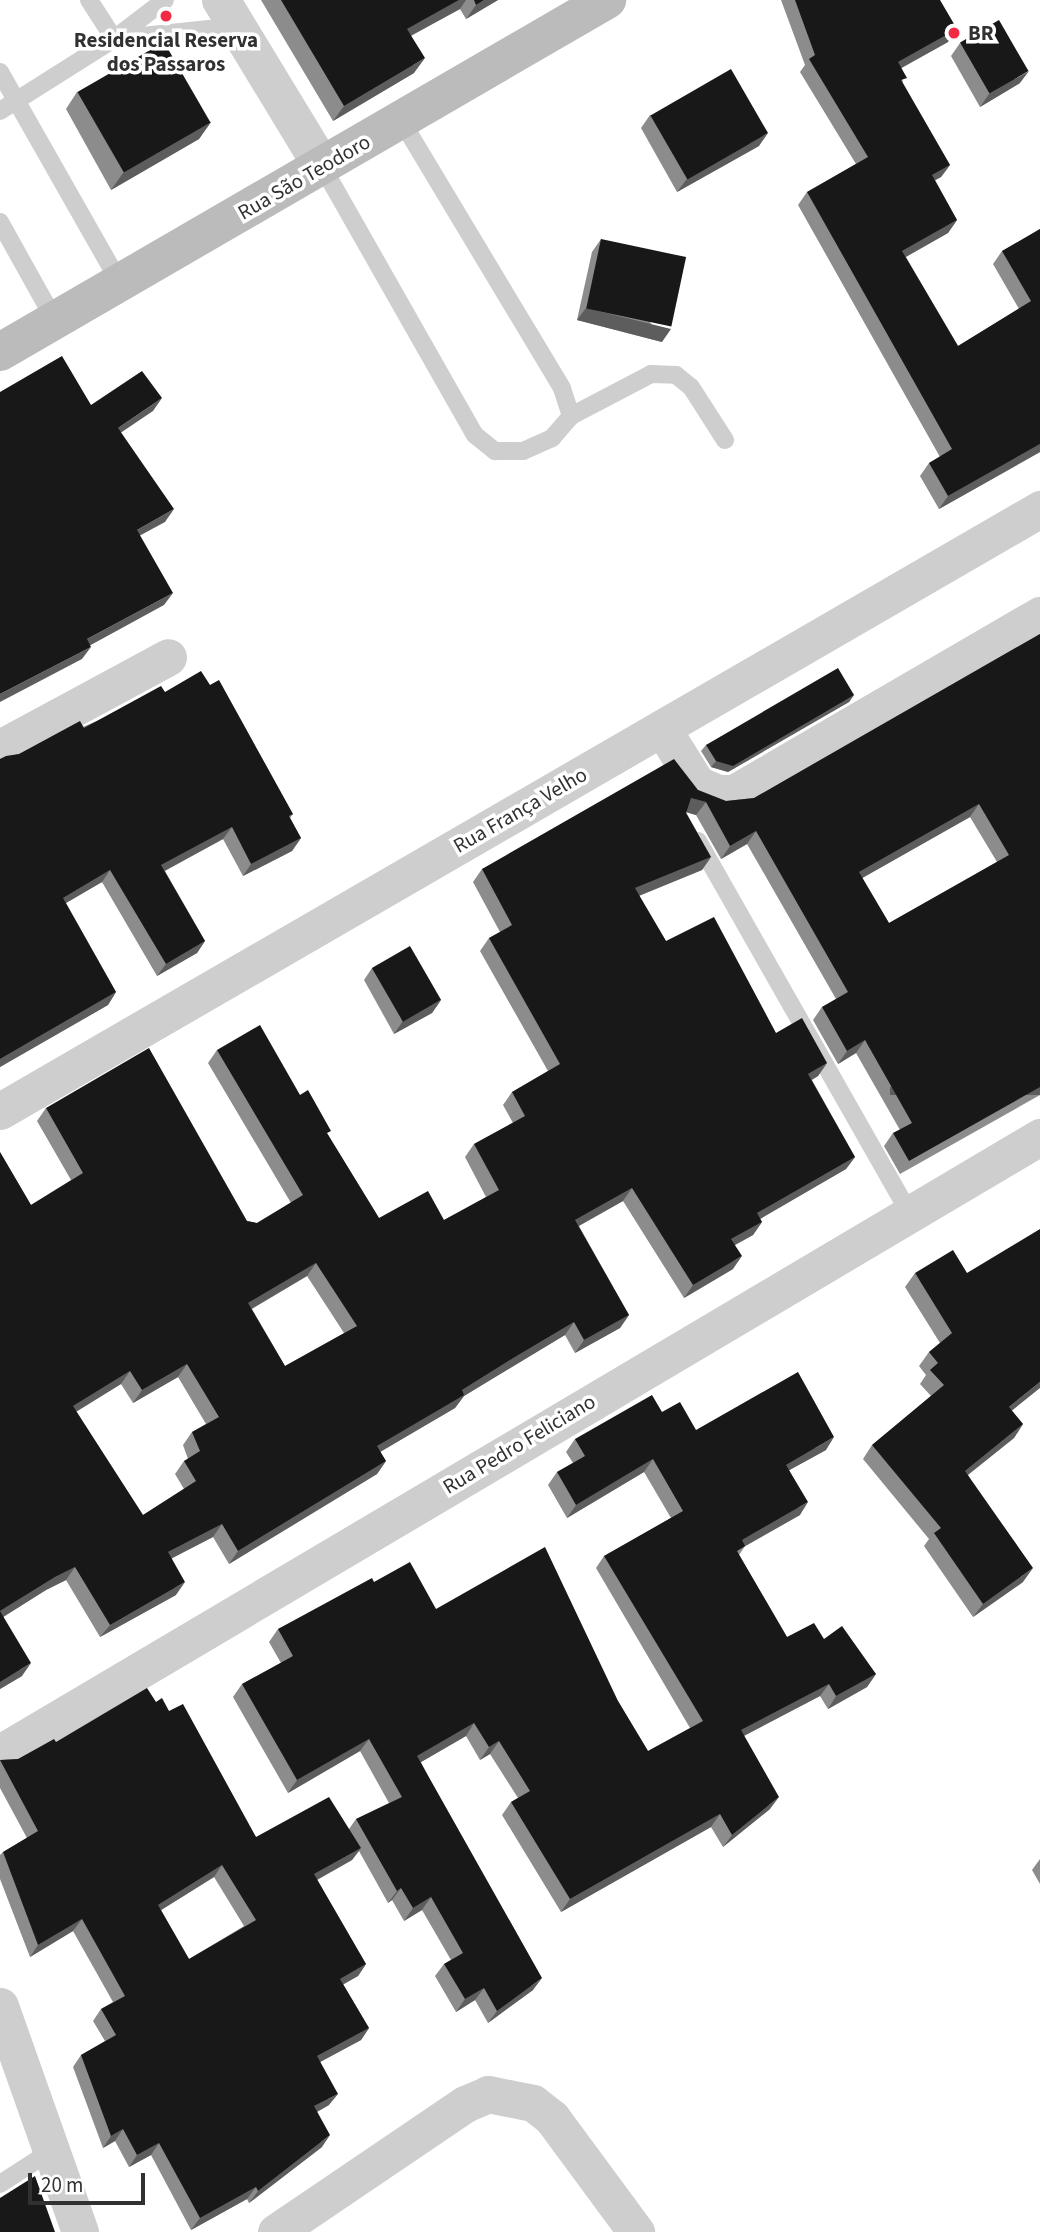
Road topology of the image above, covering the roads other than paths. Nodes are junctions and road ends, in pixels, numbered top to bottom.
1 (89, 0) edge
2 (165, 0) edge
3 (607, 0) edge
4 (229, 13) edge
5 (114, 39) junction
6 (0, 72) edge
7 (16, 100) junction
8 (0, 111) edge
9 (401, 120) junction
10 (322, 166) junction
11 (0, 222) edge
12 (121, 283) junction
13 (55, 320) junction
14 (0, 352) edge
15 (571, 416) junction
16 (725, 440) dead end
17 (1040, 509) edge
18 (1040, 615) edge
19 (168, 657) dead end
20 (662, 728) junction
21 (0, 748) edge
22 (687, 821) edge
23 (0, 1111) edge
24 (1040, 1137) edge
25 (909, 1213) junction
26 (0, 1753) edge
27 (0, 2006) edge
28 (51, 2151) junction
29 (0, 2184) edge
30 (80, 2232) edge
31 (276, 2232) edge
32 (636, 2232) edge

1 - 5 lane
2 - 5 lane
3 - 9 main road, Rua São Teodoro
4 - 5 lane
4 - 10 street
5 - 7 lane
6 - 7 lane
7 - 8 lane
7 - 12 lane
9 - 10 main road, Rua São Teodoro
9 - 15 lane
10 - 12 main road, Rua São Teodoro
10 - 15 lane
11 - 13 lane
12 - 13 main road, Rua São Teodoro
13 - 14 main road, Rua São Teodoro
15 - 16 lane
17 - 20 street, Rua França Velho
18 - 20 street
19 - 21 street
20 - 23 street, Rua França Velho
22 - 25 lane
24 - 25 street, Rua Pedro Feliciano
25 - 26 street, Rua Pedro Feliciano
27 - 28 street
28 - 29 lane
28 - 30 street
31 - 32 street

